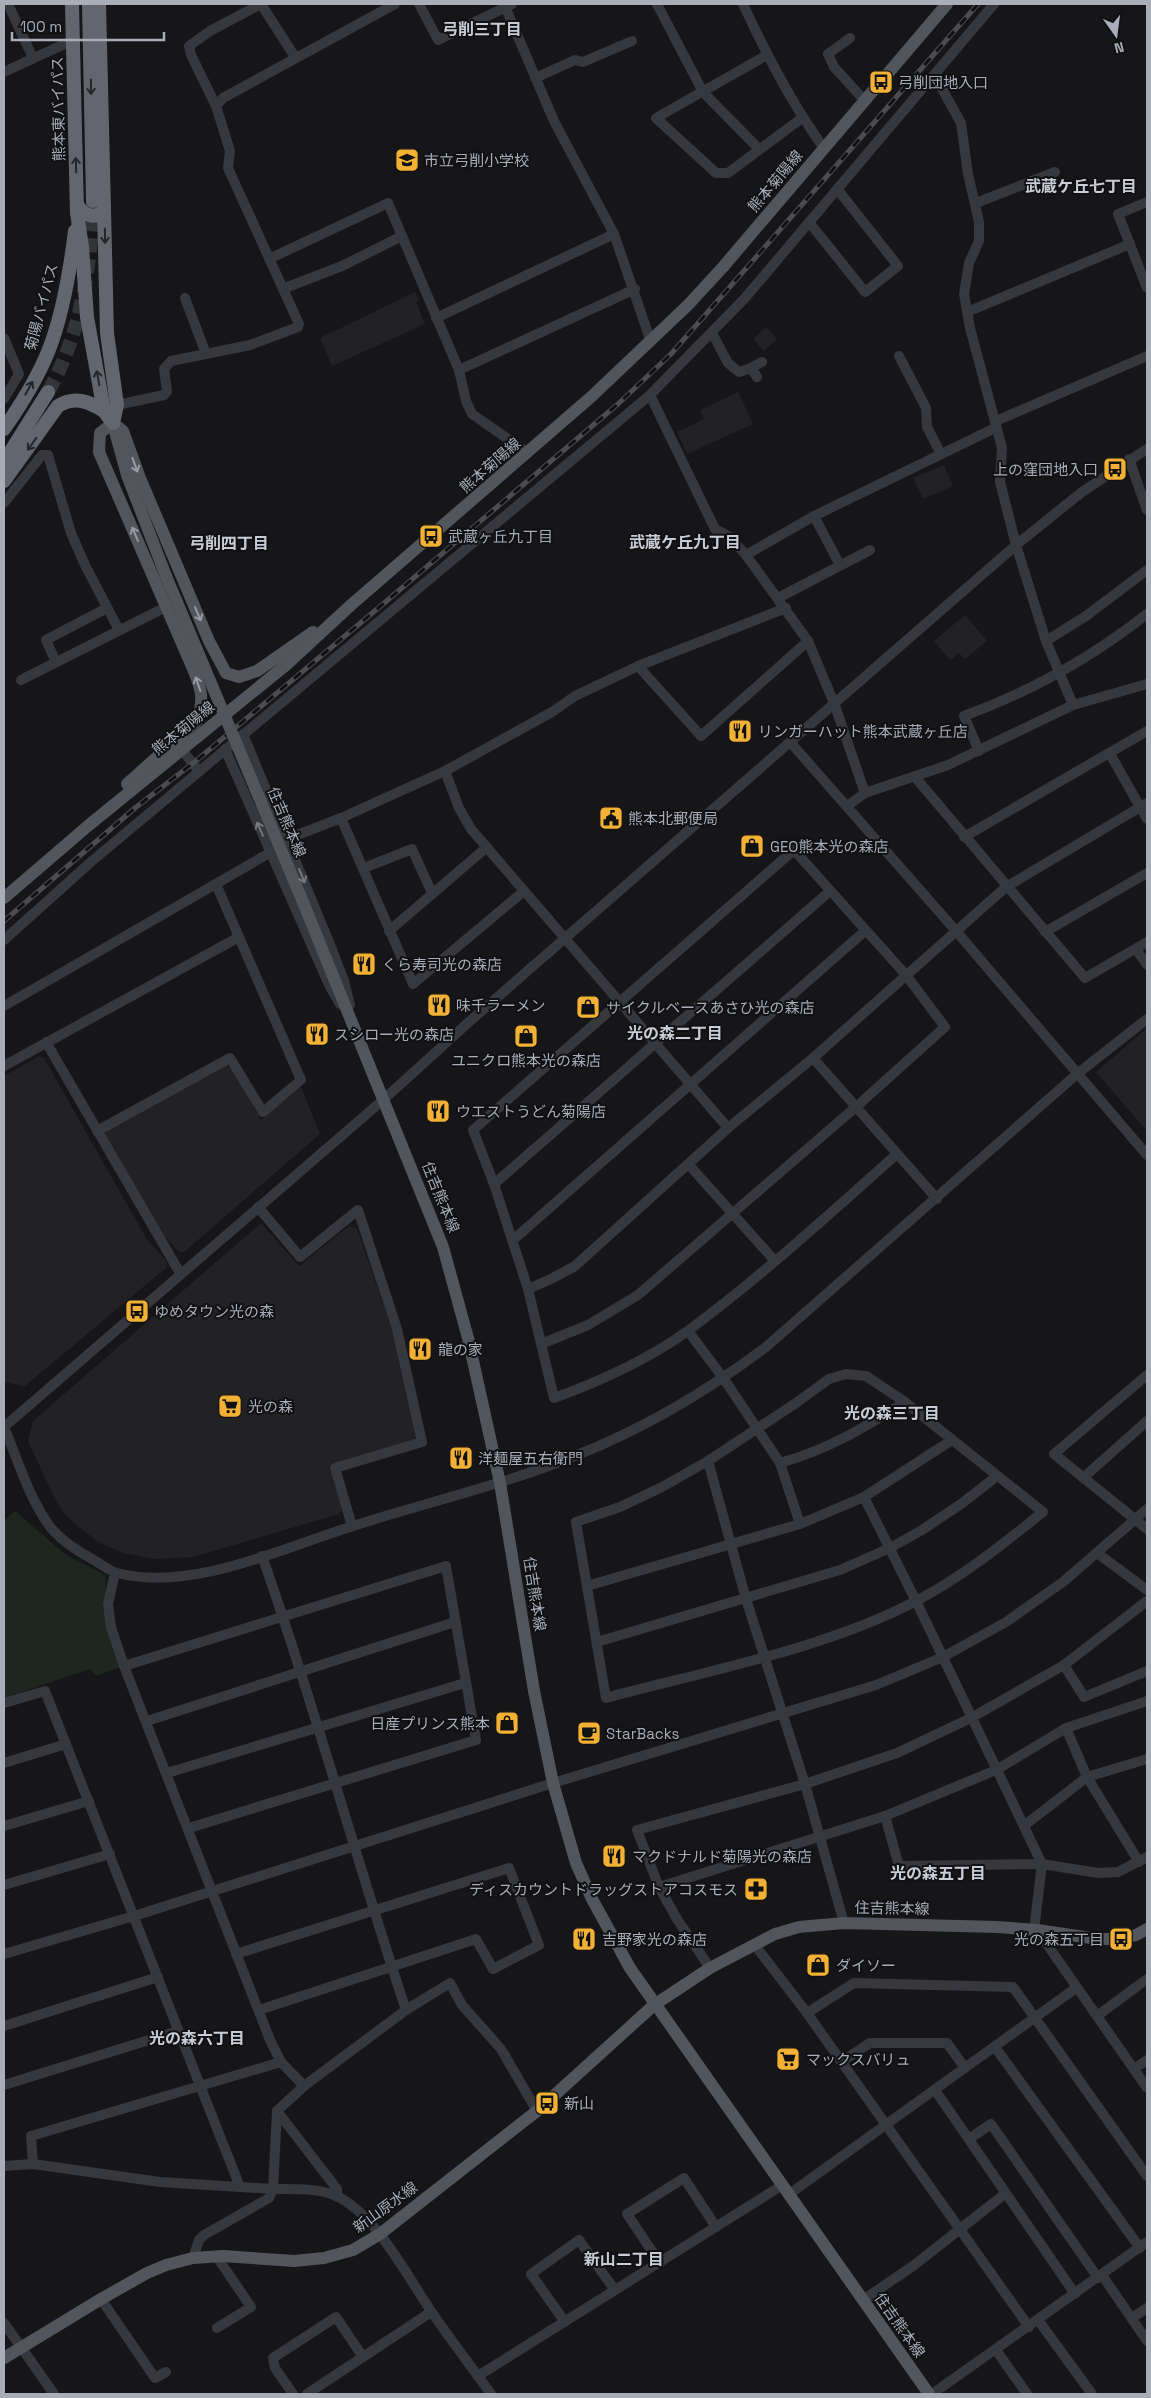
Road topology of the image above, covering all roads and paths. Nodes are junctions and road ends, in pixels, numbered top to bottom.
1 (8, 4) edge
2 (72, 4) edge
3 (89, 4) edge
4 (99, 4) edge
5 (261, 4) edge
6 (396, 4) edge
7 (419, 4) edge
8 (657, 4) edge
9 (743, 4) edge
10 (947, 4) edge
11 (994, 4) edge
12 (507, 5) edge
13 (850, 38) dead end
14 (73, 40) junction
15 (632, 41) dead end
16 (767, 55) junction
17 (295, 57) junction
18 (33, 58) junction
19 (4, 72) edge
20 (935, 76) junction
21 (536, 78) junction
22 (703, 92) junction
23 (865, 100) junction
24 (216, 106) junction
25 (802, 118) junction
26 (824, 148) junction
27 (759, 149) junction
28 (1055, 172) dead end
29 (838, 190) junction
30 (1147, 202) edge
31 (976, 203) junction
32 (98, 204) junction
33 (77, 209) junction
34 (809, 222) junction
35 (614, 234) junction
36 (402, 236) junction
37 (1130, 244) junction
38 (271, 258) junction
39 (284, 288) junction
40 (1147, 288) edge
41 (634, 289) junction
42 (86, 295) junction
43 (185, 298) dead end
44 (106, 312) junction
45 (967, 312) junction
46 (59, 316) junction
47 (436, 318) junction
48 (712, 333) junction
49 (4, 338) edge
50 (650, 339) junction
51 (206, 354) junction
52 (899, 356) dead end
53 (1147, 356) edge
54 (762, 362) dead end
55 (459, 370) junction
56 (48, 392) tunnel mouth
57 (650, 395) junction
58 (4, 399) edge
59 (111, 408) junction
60 (113, 423) junction
61 (996, 424) junction
62 (4, 429) edge
63 (1147, 450) edge
64 (528, 453) junction
65 (941, 454) junction
66 (1129, 459) junction
67 (4, 462) edge
68 (4, 481) edge
69 (4, 503) edge
70 (1147, 510) edge
71 (814, 516) junction
72 (1016, 545) junction
73 (870, 550) dead end
74 (746, 555) junction
75 (840, 565) junction
76 (1147, 570) edge
77 (778, 598) junction
78 (351, 605) junction
79 (166, 606) junction
80 (107, 608) junction
81 (786, 608) junction
82 (1147, 614) edge
83 (119, 630) junction
84 (808, 641) junction
85 (1046, 641) junction
86 (56, 662) junction
87 (638, 666) junction
88 (1059, 672) junction
89 (22, 680) dead end
90 (1147, 684) edge
91 (834, 703) junction
92 (1073, 705) junction
93 (1147, 731) edge
94 (243, 734) junction
95 (791, 743) junction
96 (182, 750) junction
97 (225, 750) junction
98 (979, 751) junction
99 (1110, 754) junction
100 (199, 771) junction
101 (445, 771) junction
102 (915, 777) junction
103 (865, 793) junction
104 (1143, 805) edge
105 (847, 806) junction
106 (341, 818) junction
107 (1147, 819) edge
108 (89, 824) junction
109 (964, 837) junction
110 (287, 839) junction
111 (487, 847) junction
112 (271, 852) junction
113 (364, 868) junction
114 (1147, 873) edge
115 (216, 884) junction
116 (1006, 887) junction
117 (524, 891) junction
118 (830, 891) junction
119 (432, 893) junction
120 (4, 898) edge
121 (389, 931) junction
122 (865, 931) junction
123 (956, 931) junction
124 (1046, 932) junction
125 (239, 937) junction
126 (566, 938) junction
127 (4, 940) edge
128 (1147, 942) edge
129 (1136, 949) junction
130 (1147, 965) edge
131 (906, 975) junction
132 (618, 1002) junction
133 (4, 1006) edge
134 (1147, 1019) edge
135 (356, 1031) junction
136 (46, 1042) junction
137 (654, 1043) junction
138 (813, 1058) junction
139 (4, 1066) edge
140 (1077, 1074) junction
141 (691, 1084) junction
142 (384, 1100) junction
143 (857, 1106) junction
144 (728, 1128) junction
145 (97, 1132) junction
146 (897, 1154) junction
147 (1147, 1155) edge
148 (689, 1164) junction
149 (494, 1184) junction
150 (937, 1198) junction
151 (258, 1207) junction
152 (733, 1214) junction
153 (513, 1240) junction
154 (775, 1261) junction
155 (180, 1273) junction
156 (528, 1289) junction
157 (688, 1331) junction
158 (541, 1344) junction
159 (1147, 1375) edge
160 (724, 1379) junction
161 (904, 1402) junction
162 (1147, 1422) edge
163 (757, 1429) junction
164 (952, 1440) junction
165 (708, 1461) junction
166 (780, 1463) junction
167 (997, 1476) junction
168 (1083, 1478) junction
169 (500, 1483) junction
170 (864, 1497) junction
171 (1147, 1509) edge
172 (1135, 1519) junction
173 (800, 1524) junction
174 (352, 1526) junction
175 (1147, 1529) edge
176 (732, 1543) junction
177 (890, 1548) junction
178 (1097, 1553) junction
179 (262, 1556) junction
180 (115, 1573) junction
181 (587, 1586) junction
182 (1147, 1590) edge
183 (746, 1599) junction
184 (916, 1601) junction
185 (1147, 1601) edge
186 (284, 1618) junction
187 (455, 1622) junction
188 (597, 1642) junction
189 (766, 1655) junction
190 (943, 1657) junction
191 (1064, 1665) junction
192 (124, 1666) junction
193 (1147, 1670) edge
194 (301, 1671) junction
195 (465, 1683) junction
196 (1147, 1701) edge
197 (4, 1704) edge
198 (781, 1715) junction
199 (971, 1718) junction
200 (147, 1721) junction
201 (1066, 1728) junction
202 (320, 1729) junction
203 (66, 1744) junction
204 (1147, 1759) edge
205 (4, 1763) edge
206 (996, 1770) junction
207 (167, 1774) junction
208 (1087, 1777) junction
209 (335, 1781) junction
210 (553, 1783) junction
211 (805, 1784) junction
212 (89, 1800) junction
213 (884, 1816) junction
214 (4, 1826) edge
215 (1025, 1826) junction
216 (189, 1828) junction
217 (820, 1838) junction
218 (354, 1848) junction
219 (110, 1854) junction
220 (1143, 1859) edge
221 (1042, 1864) junction
222 (4, 1885) edge
223 (659, 1887) junction
224 (212, 1892) junction
225 (376, 1911) junction
226 (134, 1916) junction
227 (844, 1923) junction
228 (1147, 1929) edge
229 (1036, 1930) junction
230 (754, 1944) junction
231 (4, 1954) edge
232 (236, 1954) junction
233 (392, 1967) junction
234 (710, 1968) junction
235 (158, 1977) junction
236 (1147, 1979) edge
237 (1076, 1988) junction
238 (654, 2005) junction
239 (259, 2010) junction
240 (406, 2010) junction
241 (807, 2013) junction
242 (1097, 2016) junction
243 (1035, 2018) junction
244 (4, 2026) edge
245 (178, 2032) junction
246 (995, 2046) junction
247 (1147, 2060) edge
248 (281, 2062) junction
249 (841, 2062) junction
250 (965, 2068) junction
251 (1134, 2069) junction
252 (200, 2085) junction
253 (4, 2086) edge
254 (304, 2086) junction
255 (1147, 2088) edge
256 (935, 2090) junction
257 (277, 2111) junction
258 (537, 2111) junction
259 (885, 2126) junction
260 (969, 2139) junction
261 (34, 2164) junction
262 (4, 2166) edge
263 (1147, 2176) edge
264 (240, 2187) junction
265 (274, 2189) junction
266 (785, 2191) junction
267 (1006, 2193) junction
268 (337, 2196) junction
269 (716, 2227) junction
270 (960, 2229) junction
271 (380, 2234) junction
272 (1144, 2245) edge
273 (217, 2257) junction
274 (193, 2258) junction
275 (660, 2263) junction
276 (1100, 2277) junction
277 (614, 2289) junction
278 (1075, 2294) junction
279 (101, 2299) junction
280 (863, 2300) junction
281 (1147, 2308) edge
282 (431, 2312) junction
283 (1132, 2318) junction
284 (1038, 2320) junction
285 (565, 2322) junction
286 (4, 2323) edge
287 (1029, 2327) junction
288 (217, 2328) dead end
289 (1147, 2341) edge
290 (21, 2347) junction
291 (996, 2350) junction
292 (363, 2357) junction
293 (4, 2358) edge
294 (166, 2372) dead end
295 (478, 2376) junction
296 (54, 2394) edge
297 (293, 2394) edge
298 (307, 2394) edge
299 (492, 2394) edge
300 (931, 2394) edge
301 (1027, 2394) edge
302 (1092, 2394) edge

1 - 18 street
2 - 14 highway, 熊本東バイパス
3 -> 32 highway
4 - 32 highway
5 - 17 street
5 - 24 street
6 - 17 street
7 - 12 street
8 - 22 street
9 - 16 street
10 - 23 main road, 熊本菊陽線
11 - 20 street
12 - 21 street
13 - 23 street
14 - 18 street
33 -> 14 highway, 熊本東バイパス
15 - 21 street
16 - 22 street
16 - 25 street
17 - 24 street
18 - 19 street
20 - 29 street
20 - 31 street
21 - 35 street
22 - 27 street
22 - 27 street
23 - 26 main road, 熊本菊陽線
24 - 38 street
25 - 26 street
25 - 27 street
26 - 50 main road, 熊本菊陽線
28 - 31 street
29 - 34 street
29 - 34 street
30 - 37 street
31 - 45 street
32 - 33 highway
32 -> 44 highway
33 - 42 highway
33 - 46 highway, 菊陽バイパス
34 - 48 street
35 - 41 street
35 - 47 street
36 - 38 street
36 - 39 street
36 - 47 street
37 - 40 street
37 - 45 street
38 - 39 street
39 - 51 street
41 - 50 street
41 - 55 street
42 - 44 highway
42 - 46 highway
59 -> 42 highway
43 - 51 street
44 - 59 highway
45 - 61 street
62 -> 46 highway, 菊陽バイパス
47 - 55 street
48 - 54 street
48 - 57 street
49 - 58 street
50 - 64 main road, 熊本菊陽線
51 - 59 street
52 - 65 street
53 - 61 street
55 - 64 street
56 - 67 highway
57 - 74 street
57 - 94 street
59 - 60 highway
59 -> 68 highway
60 -> 78 main road
79 -> 60 main road
60 - 135 main road, 住吉熊本線, bridge
61 - 65 street
61 - 72 street
63 - 66 street
64 - 78 main road, 熊本菊陽線
65 - 71 street
66 - 70 street
66 - 72 street
69 - 80 street
71 - 74 street
71 - 75 street
72 - 85 street
72 - 91 street
73 - 75 street
74 - 77 street
75 - 77 street
76 - 85 street
77 - 81 street
78 - 96 main road, 熊本菊陽線
79 - 83 street
108 -> 79 main road
80 - 83 street
80 - 86 street
81 - 84 street
81 - 87 street
82 - 88 street
83 - 86 street
84 - 87 street
84 - 91 street
85 - 88 street
86 - 89 street
87 - 101 street
88 - 92 street
88 - 98 street
90 - 92 street
91 - 95 street
91 - 103 street
92 - 98 street
93 - 99 street
94 - 97 street
94 - 110 street
95 - 105 street
95 - 126 street
96 - 100 street
96 - 108 main road, 熊本菊陽線
97 - 100 street
112 -> 97 street
98 - 102 street
99 - 104 street
99 - 109 street
100 - 127 street
101 - 106 street
101 - 111 street
102 - 103 street
102 - 109 street
103 - 105 street
104 - 107 street
104 - 116 street
105 - 123 street
106 - 110 street
106 - 113 street
108 - 120 main road, 熊本菊陽線
109 - 116 street
110 - 112 street
110 -> 135 street
111 - 117 street
111 - 119 street
112 - 115 street
112 - 135 street
113 - 119 street
113 - 121 street
114 - 124 street
115 - 125 street
115 - 133 street
116 - 123 street
116 - 124 street
117 - 121 street
117 - 126 street
118 - 122 street
118 - 132 street
118 - 137 street
119 - 121 street
122 - 131 street
122 - 141 street
123 - 131 street
123 - 140 street
124 - 129 street
125 - 136 street
125 - 145 street
126 - 132 street
126 - 142 street
128 - 129 street
129 - 130 street
131 - 138 street
131 - 143 street
132 - 137 street
132 - 149 street
134 - 140 street
135 - 142 main road, 住吉熊本線
136 - 139 street
136 - 145 street
137 - 141 street
137 - 149 street
138 - 143 street
138 - 144 street
140 - 147 street
140 - 150 street
141 - 144 street
141 - 153 street
142 - 151 street
142 - 169 main road, 住吉熊本線
143 - 146 street
143 - 152 street
144 - 148 street
145 - 155 street
146 - 150 street
146 - 154 street
148 - 152 street
148 - 156 street
149 - 153 street
150 - 160 street
151 - 155 street
151 - 174 street
152 - 154 street
152 - 158 street
153 - 156 street
154 - 157 street
155 - 180 street
156 - 158 street
157 - 158 street
157 - 160 street
159 - 168 street
160 - 163 street
160 - 169 street
161 - 163 street
161 - 164 street
161 - 166 street
162 - 168 street
163 - 165 street
163 - 166 street
164 - 167 street
164 - 170 street
165 - 176 street
165 - 181 street
166 - 173 street
167 - 177 street
167 - 184 street
168 - 172 street
169 - 174 street
169 - 210 main road, 住吉熊本線
170 - 173 street
170 - 177 street
171 - 172 street
172 - 175 street
172 - 178 street
173 - 176 street
174 - 179 street
176 - 181 street
176 - 183 street
177 - 183 street
177 - 184 street
178 - 182 street
178 - 190 street
179 - 180 street
179 - 186 street
180 - 192 street
181 - 188 street
183 - 188 street
183 - 189 street
184 - 189 street
184 - 190 street
185 - 191 street
186 - 187 street
186 - 192 street
186 - 194 street
187 - 194 street
187 - 195 street
188 - 189 street
189 - 198 street
190 - 198 street
190 - 199 street
191 - 193 street
191 - 199 street
192 - 200 street
194 - 200 street
194 - 202 street
195 - 202 street
195 - 209 street
196 - 201 street
197 - 203 street
198 - 210 street
198 - 211 street
199 - 206 street
199 - 211 street
200 - 207 street
201 - 206 street
201 - 208 street
202 - 207 street
202 - 209 street
203 - 205 street
203 - 212 street
204 - 208 street
206 - 213 street
206 - 215 street
207 - 216 street
208 - 215 street
208 - 220 street
209 - 216 street
209 - 218 street
210 - 218 street
210 - 238 main road, 住吉熊本線
211 - 217 street
211 - 223 street
212 - 214 street
212 - 219 street
213 - 217 street
213 - 221 street
215 - 221 street
216 - 224 street
217 - 223 street
217 - 227 street
218 - 224 street
218 - 225 street
219 - 222 street
219 - 226 street
220 - 221 street
221 - 229 street
223 - 234 street
224 - 226 street
224 - 232 street
225 - 232 street
225 - 233 street
225 - 233 street
226 - 231 street
226 - 235 street
227 - 229 main road, 住吉熊本線
227 - 230 main road, 住吉熊本線
228 - 229 main road, 住吉熊本線
229 - 237 street
230 - 234 main road, 住吉熊本線
230 - 241 street
232 - 239 street
233 - 239 street
233 - 240 street
234 - 238 main road, 住吉熊本線
235 - 244 street
235 - 245 street
236 - 242 street
237 - 242 street
237 - 243 street
238 - 258 main road, 新山原水線
238 - 266 main road, 住吉熊本線
239 - 248 street
240 - 254 street
240 - 258 street
241 - 243 street
241 - 249 street
242 - 251 street
243 - 246 street
243 - 263 street
245 - 252 street
245 - 253 street
246 - 250 street
246 - 272 street
247 - 251 street
248 - 252 street
248 - 254 street
249 - 250 street
249 - 259 street
250 - 256 street
251 - 255 street
252 - 261 street
252 - 264 street
254 - 257 street
256 - 259 street
256 - 260 street
257 - 265 street
257 - 268 street
258 - 271 main road, 新山原水線
259 - 266 street
259 - 270 street
260 - 267 street
260 - 276 street
261 - 262 street
261 - 264 street
264 - 265 street
265 - 268 street
265 - 274 street
266 - 269 street
266 - 280 main road, 住吉熊本線
267 - 270 street
267 - 278 street
268 - 271 street
269 - 275 street
269 - 275 street
270 - 280 street
270 - 287 street
271 - 273 main road, 新山原水線
271 - 282 street
272 - 276 street
273 - 274 main road, 新山原水線
273 - 288 street
274 - 279 main road, 新山原水線
275 - 277 street
276 - 278 street
276 - 283 street
277 - 285 street
277 - 285 street
278 - 284 street
279 - 290 main road, 新山原水線
279 - 294 street
280 - 300 main road, 住吉熊本線
281 - 283 street
282 - 292 street
282 - 295 street
283 - 289 street
284 - 287 street
284 - 302 street
285 - 295 street
286 - 290 street
287 - 291 street
290 - 293 main road, 新山原水線
290 - 296 street
291 - 300 street
291 - 301 street
292 - 297 street
292 - 298 street
295 - 299 street

